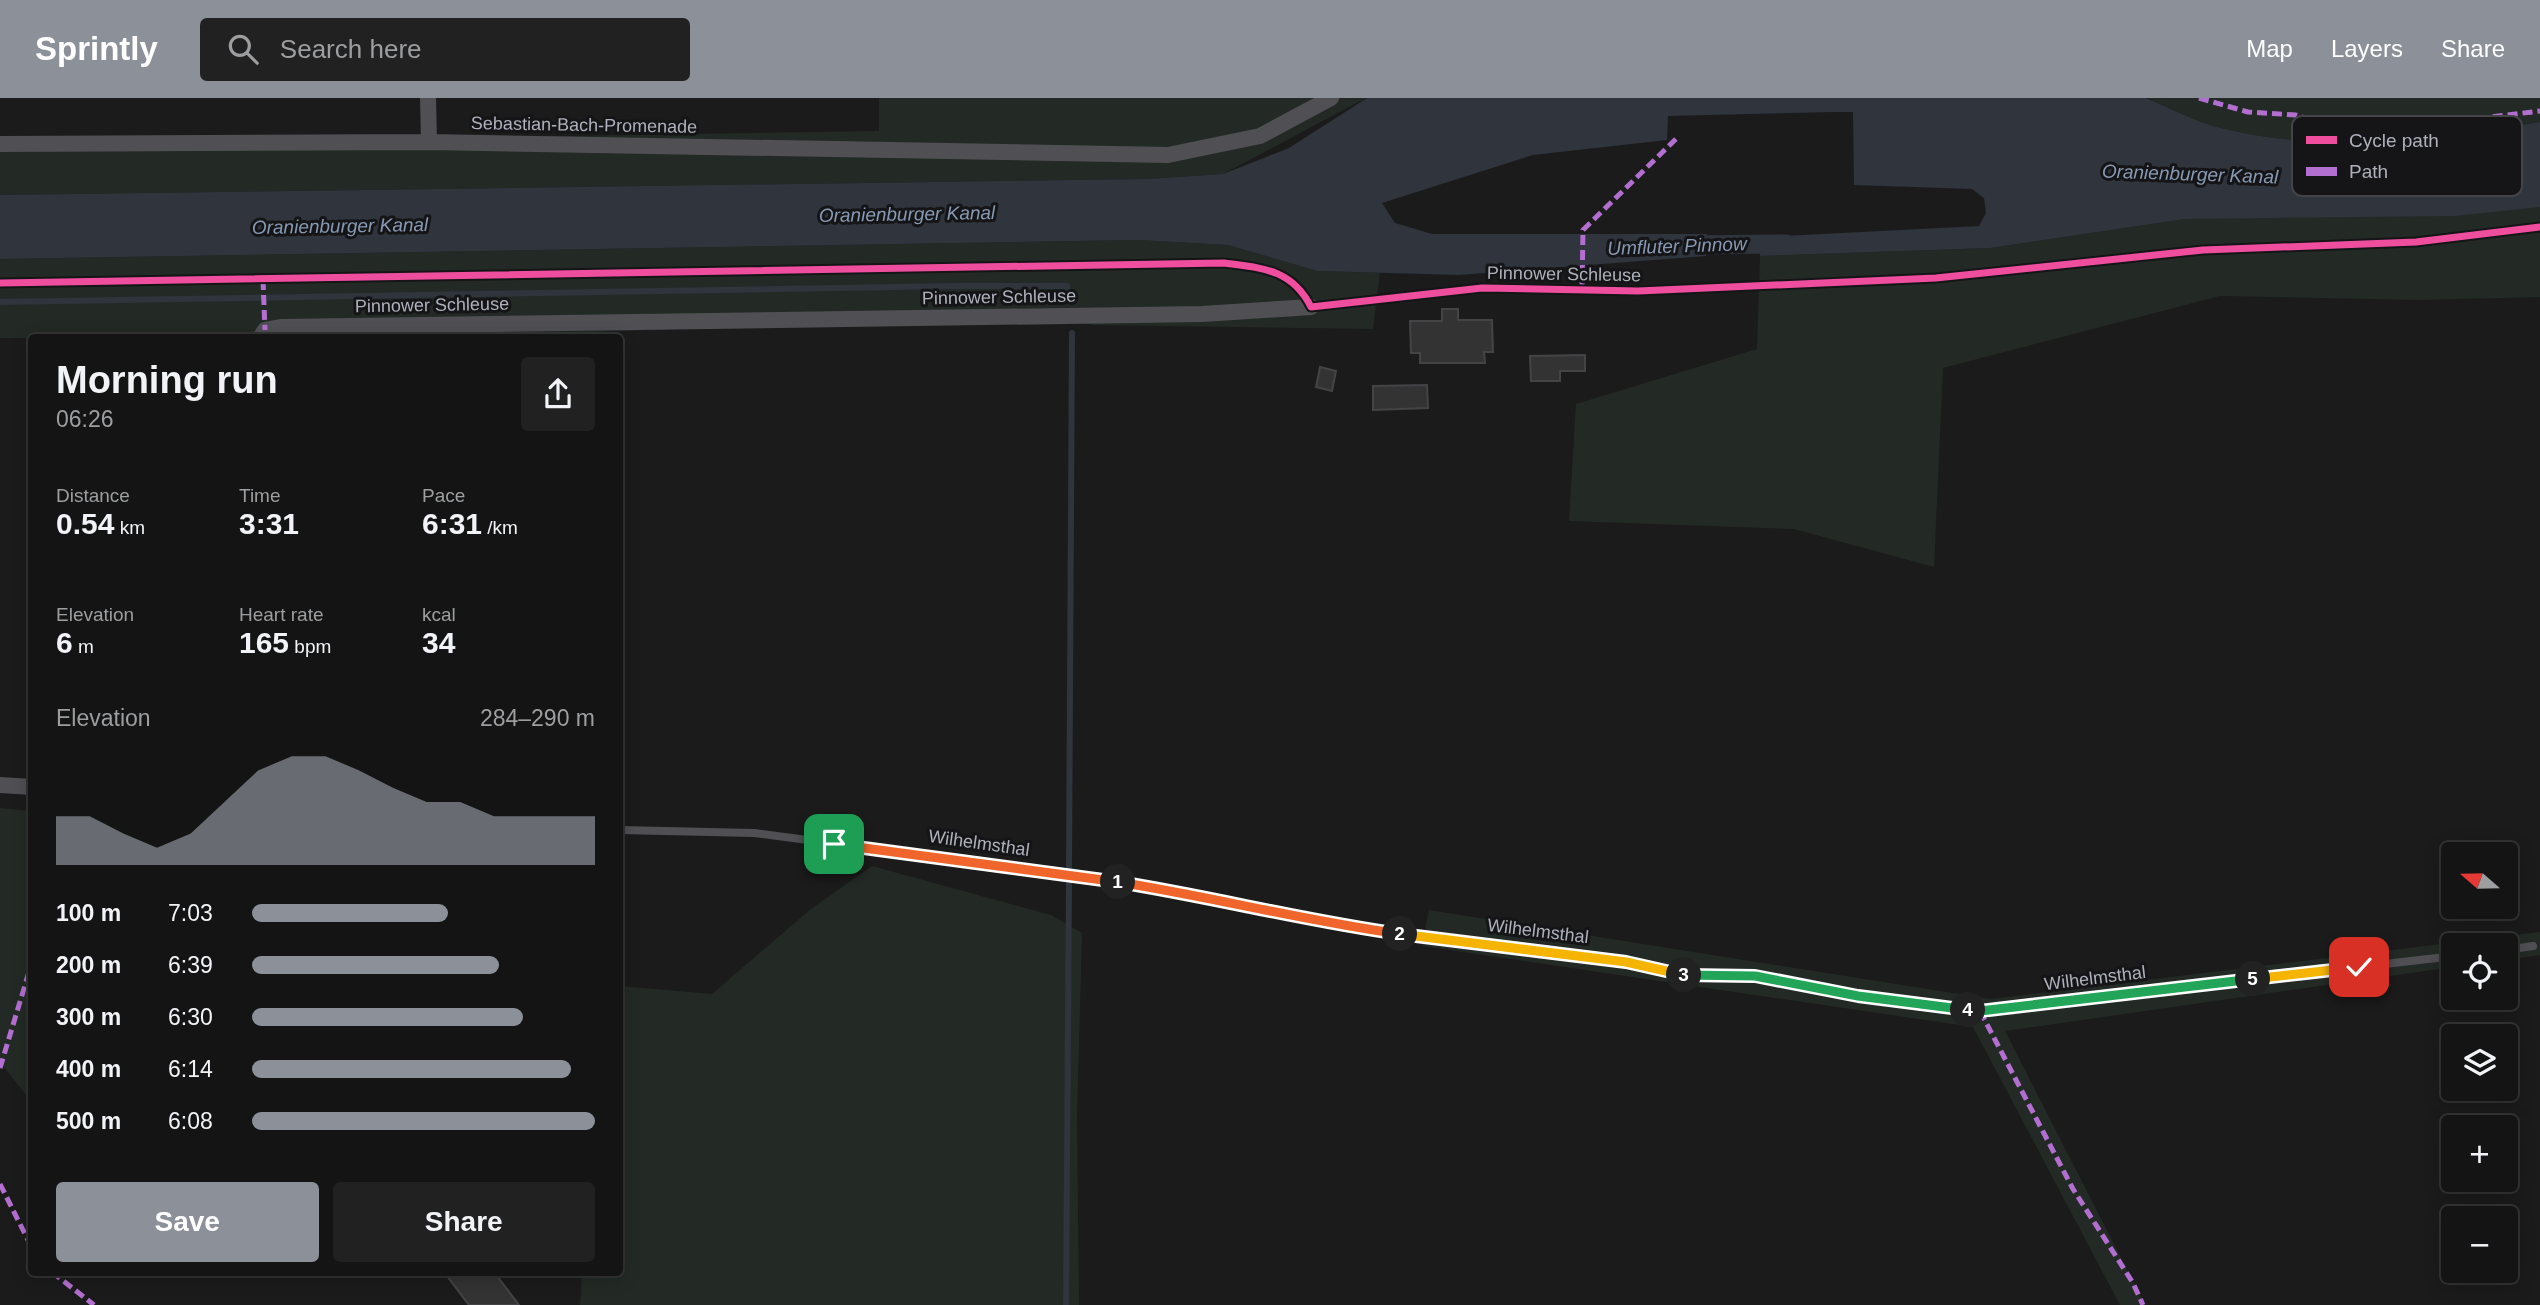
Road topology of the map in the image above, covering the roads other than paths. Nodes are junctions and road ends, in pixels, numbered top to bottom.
1 (428, 98) edge
2 (1331, 98) edge
3 (429, 142) junction
4 (0, 144) edge
5 (1733, 286) dead end
6 (1311, 307) joint
7 (263, 334) edge
8 (0, 785) edge
9 (28, 787) edge
10 (623, 830) edge
11 (2533, 946) dead end
12 (2518, 948) edge
13 (2441, 958) edge

1 - 3 street
2 - 3 street, Sebastian-Bach-Promenade
3 - 4 street, Sebastian-Bach-Promenade
5 - 6 lane, Pinnower Schleuse
6 - 7 street, Pinnower Schleuse
8 - 9 street
10 - 13 lane, Wilhelmsthal
11 - 12 lane

